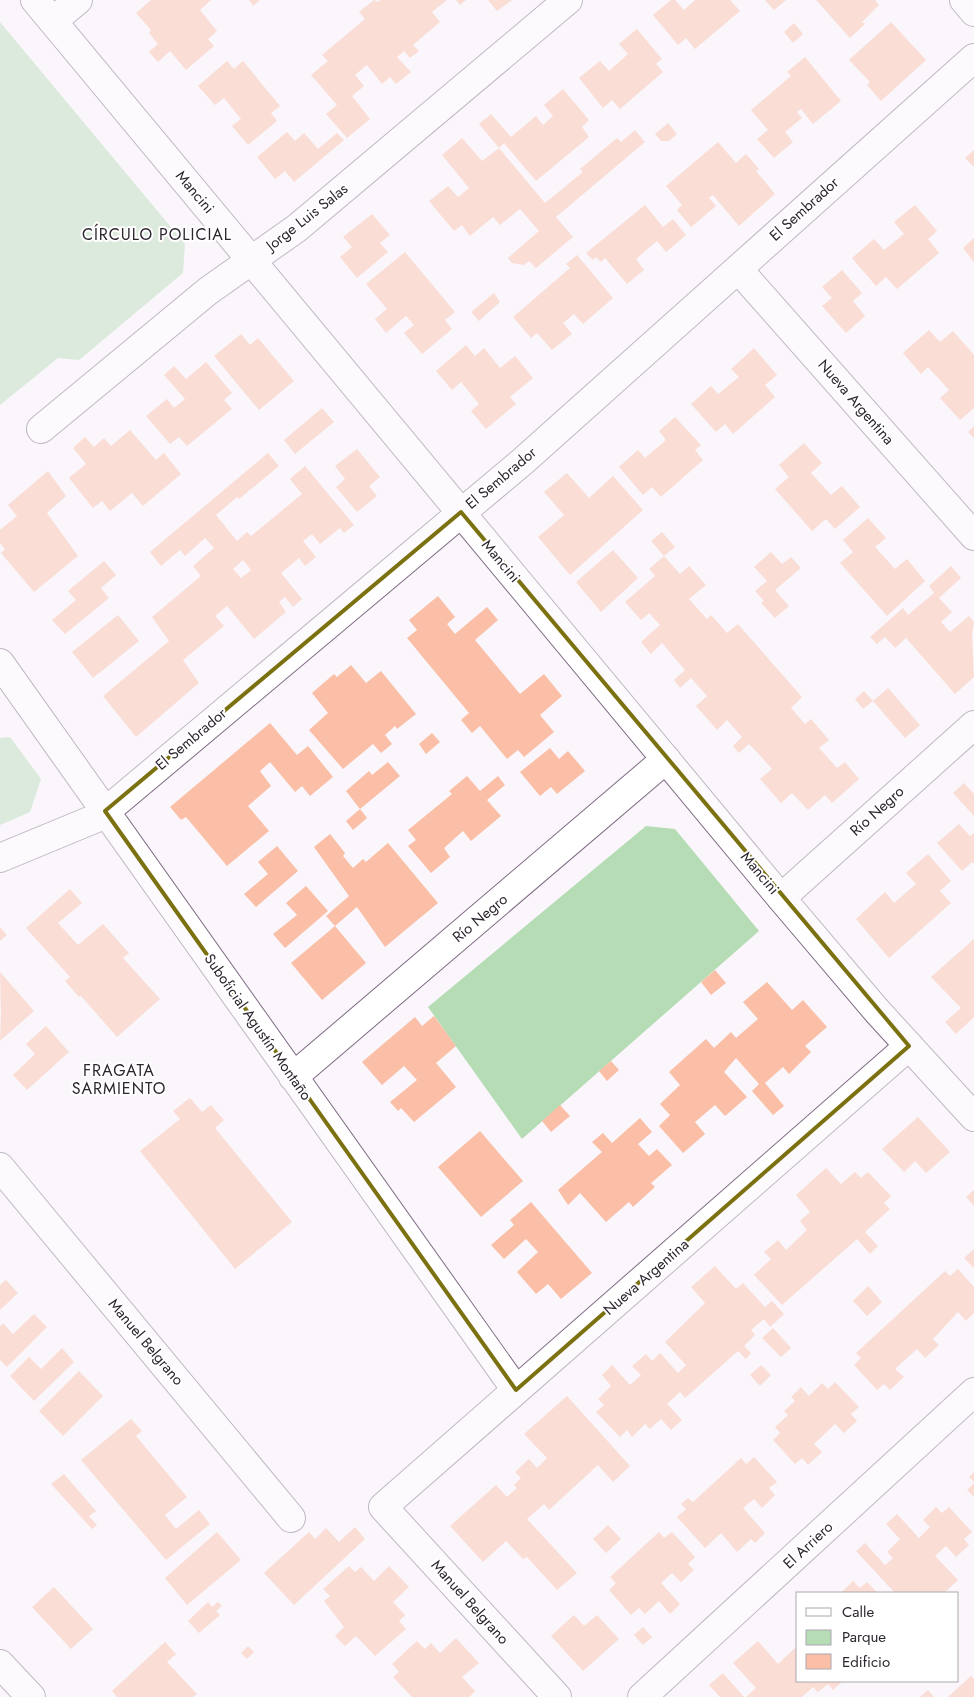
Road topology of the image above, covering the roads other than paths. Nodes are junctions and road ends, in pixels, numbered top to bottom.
1 (35, 0) edge
2 (78, 0) edge
3 (568, 0) edge
4 (964, 0) edge
5 (974, 12) edge
6 (53, 21) junction
7 (974, 58) edge
8 (251, 260) junction
9 (738, 269) junction
10 (41, 430) dead end
11 (461, 512) junction
12 (974, 536) edge
13 (2, 670) edge
14 (974, 725) edge
15 (666, 759) junction
16 (105, 811) junction
17 (0, 858) edge
18 (781, 898) junction
19 (909, 1046) junction
20 (294, 1076) junction
21 (974, 1117) edge
22 (0, 1167) edge
23 (516, 1390) junction
24 (974, 1392) edge
25 (383, 1507) joint
26 (291, 1518) dead end
27 (0, 1664) edge
28 (31, 1697) edge
29 (557, 1697) edge
30 (642, 1697) edge

1 - 6 street, Mancini
2 - 6 street
3 - 8 street, Jorge Luis Salas
4 - 5 street
6 - 8 street, Mancini
7 - 9 street, El Sembrador
8 - 10 street, Jorge Luis Salas
8 - 11 street, Mancini
9 - 11 street, El Sembrador
9 - 12 street, Nueva Argentina
11 - 15 street, Mancini
11 - 16 street, El Sembrador
13 - 16 street, Suboficial Agustín Montaño
14 - 18 street, Río Negro
15 - 18 street, Mancini
15 - 20 street, Río Negro
16 - 17 street, El Sembrador
16 - 20 street, Suboficial Agustín Montaño
18 - 19 street, Mancini
19 - 21 street, Mancini
19 - 23 street, Nueva Argentina
20 - 23 street, Suboficial Agustín Montaño
22 - 26 street, Manuel Belgrano
23 - 25 street, Nueva Argentina
24 - 30 street, El Arriero
25 - 29 street, Manuel Belgrano
27 - 28 street

